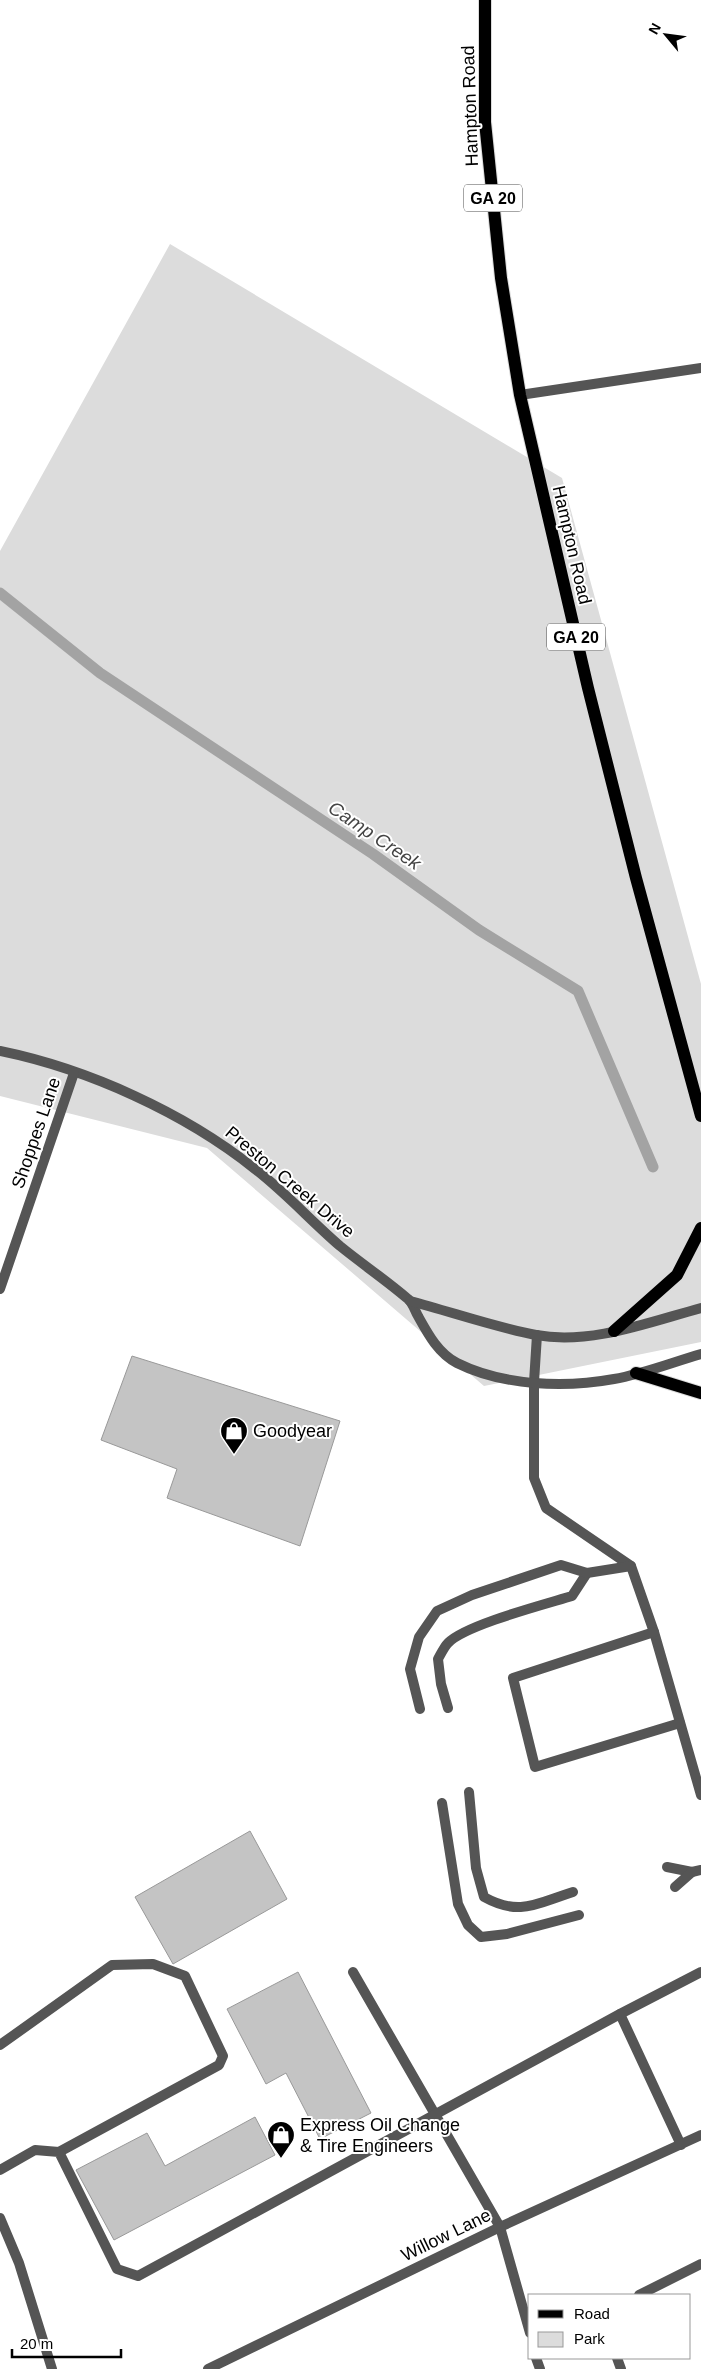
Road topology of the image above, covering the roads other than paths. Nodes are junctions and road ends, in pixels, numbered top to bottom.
1 (485, 0) edge
2 (701, 368) edge
3 (520, 395) junction
4 (0, 1051) edge
5 (74, 1073) junction
6 (701, 1116) edge
7 (701, 1228) edge
8 (0, 1289) edge
9 (410, 1301) junction
10 (701, 1308) edge
11 (614, 1331) junction
12 (537, 1335) junction
13 (701, 1354) edge
14 (636, 1373) junction
15 (534, 1382) junction
16 (701, 1393) edge
17 (631, 1566) junction
18 (586, 1574) junction
19 (654, 1632) junction
20 (448, 1708) dead end
21 (420, 1709) dead end
22 (680, 1723) junction
23 (469, 1792) dead end
24 (701, 1795) edge
25 (442, 1803) dead end
26 (667, 1867) dead end
27 (697, 1871) edge
28 (675, 1887) dead end
29 (573, 1892) dead end
30 (579, 1915) dead end
31 (353, 1972) dead end
32 (701, 1972) edge
33 (620, 2014) junction
34 (0, 2045) edge
35 (435, 2115) junction
36 (701, 2135) edge
37 (681, 2145) junction
38 (59, 2152) junction
39 (0, 2170) edge
40 (0, 2218) edge
41 (500, 2227) junction
42 (701, 2264) edge
43 (641, 2294) edge
44 (528, 2326) edge
45 (52, 2369) edge
46 (208, 2369) edge

1 - 3 main road, Hampton Road / GA 20
2 - 3 street
3 - 6 main road, Hampton Road / GA 20
4 - 5 street, Preston Creek Drive
5 - 8 street, Shoppes Lane
5 - 9 street, Preston Creek Drive
7 - 11 main road
9 - 12 street, Preston Creek Drive
9 - 15 street, Preston Creek Drive
10 - 11 street, Preston Creek Drive
11 - 12 street, Preston Creek Drive
12 - 15 street
13 - 14 street, Preston Creek Drive
14 - 15 street, Preston Creek Drive
14 - 16 main road
15 - 17 street
17 - 18 street
17 - 19 street
18 - 20 street
18 - 21 street
19 - 22 street
19 - 22 street
22 - 24 street
23 - 29 street
25 - 30 street
26 - 27 street
27 - 28 street
31 - 35 street
32 - 33 street
33 - 35 street
33 - 37 street
34 - 38 street
35 - 38 street
35 - 41 street
36 - 37 street, Willow Lane
37 - 41 street, Willow Lane
38 - 39 street
40 - 45 street
41 - 44 street
41 - 46 street, Willow Lane
42 - 43 street

